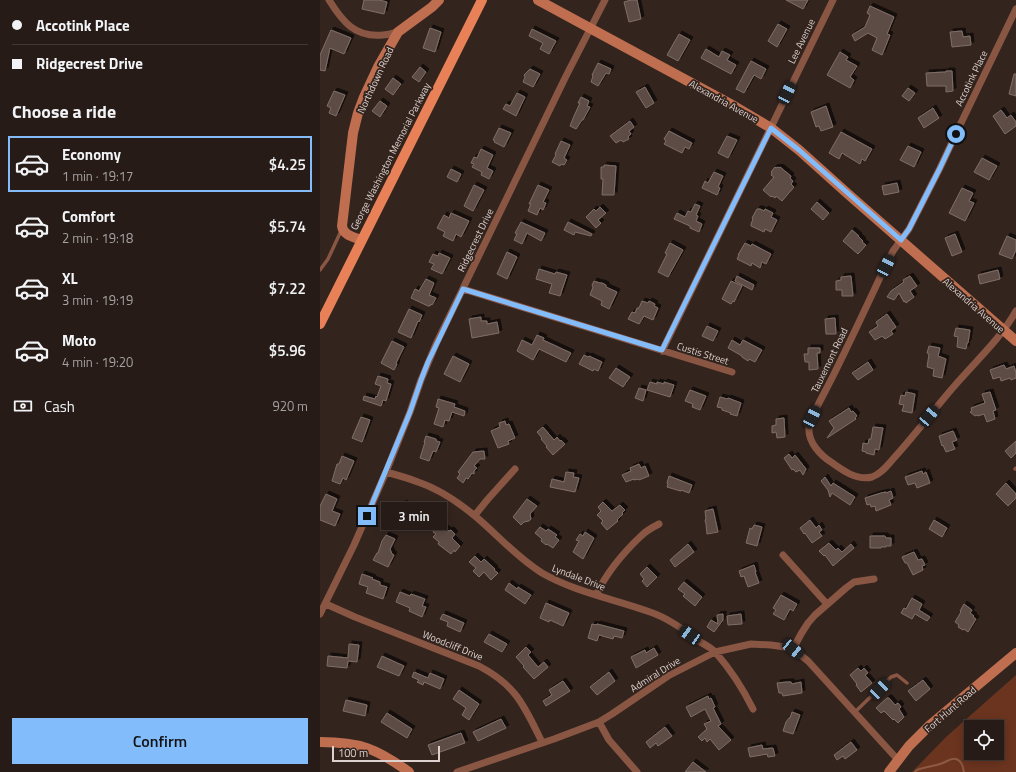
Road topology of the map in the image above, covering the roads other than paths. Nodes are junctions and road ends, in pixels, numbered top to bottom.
1 (329, 0) edge
2 (439, 0) edge
3 (482, 0) edge
4 (538, 0) edge
5 (605, 0) edge
6 (833, 0) edge
7 (1016, 9) edge
8 (591, 28) junction
9 (398, 32) junction
10 (771, 128) junction
11 (342, 229) junction
12 (362, 240) junction
13 (901, 240) junction
14 (320, 270) edge
15 (463, 289) junction
16 (1016, 310) edge
17 (320, 324) edge
18 (1004, 330) junction
19 (1016, 341) edge
20 (662, 350) junction
21 (732, 372) dead end
22 (515, 468) dead end
23 (386, 472) junction
24 (474, 515) junction
25 (659, 524) dead end
26 (783, 555) dead end
27 (874, 579) dead end
28 (596, 595) junction
29 (326, 604) junction
30 (827, 604) junction
31 (320, 614) edge
32 (793, 649) junction
33 (715, 652) junction
34 (1016, 653) edge
35 (907, 683) dead end
36 (753, 709) dead end
37 (855, 712) junction
38 (599, 722) junction
39 (320, 742) edge
40 (542, 742) junction
41 (898, 760) junction
42 (409, 772) edge
43 (458, 772) edge
44 (637, 772) edge
45 (889, 772) edge

1 - 9 street
2 - 9 street, Northdown Road
3 - 12 main road, George Washington Memorial Parkway
4 - 8 street, Alexandria Avenue
5 - 8 street, Ridgecrest Drive
6 - 10 street, Lee Avenue
7 - 13 street, Accotink Place
8 - 10 street, Alexandria Avenue
8 - 15 street, Ridgecrest Drive
9 - 11 street, Northdown Road
10 - 13 street, Alexandria Avenue
10 - 20 street, Lee Avenue
11 - 12 street
11 - 14 lane
12 - 17 main road, George Washington Memorial Parkway
13 - 18 street, Alexandria Avenue
13 - 18 street, Tauxemont Road
15 - 20 street, Custis Street
15 - 23 street, Ridgecrest Drive
16 - 18 street, Tauxemont Road
18 - 19 street, Alexandria Avenue
20 - 21 street, Custis Street
22 - 24 street
23 - 24 street, Lyndale Drive
23 - 29 street, Ridgecrest Drive
24 - 28 street, Lyndale Drive
25 - 28 street
26 - 30 street
27 - 30 street
28 - 33 street, Lyndale Drive
29 - 31 street, Ridgecrest Drive
29 - 40 street, Woodcliff Drive
30 - 32 street
32 - 33 street, Admiral Drive
32 - 37 street, Admiral Drive
33 - 36 street, Lyndale Drive
33 - 38 street, Admiral Drive
34 - 41 street, Fort Hunt Road
35 - 37 lane
37 - 41 street, Admiral Drive
38 - 40 street, Admiral Drive
38 - 44 street
39 - 42 street
40 - 43 street, Admiral Drive
41 - 45 street, Fort Hunt Road

